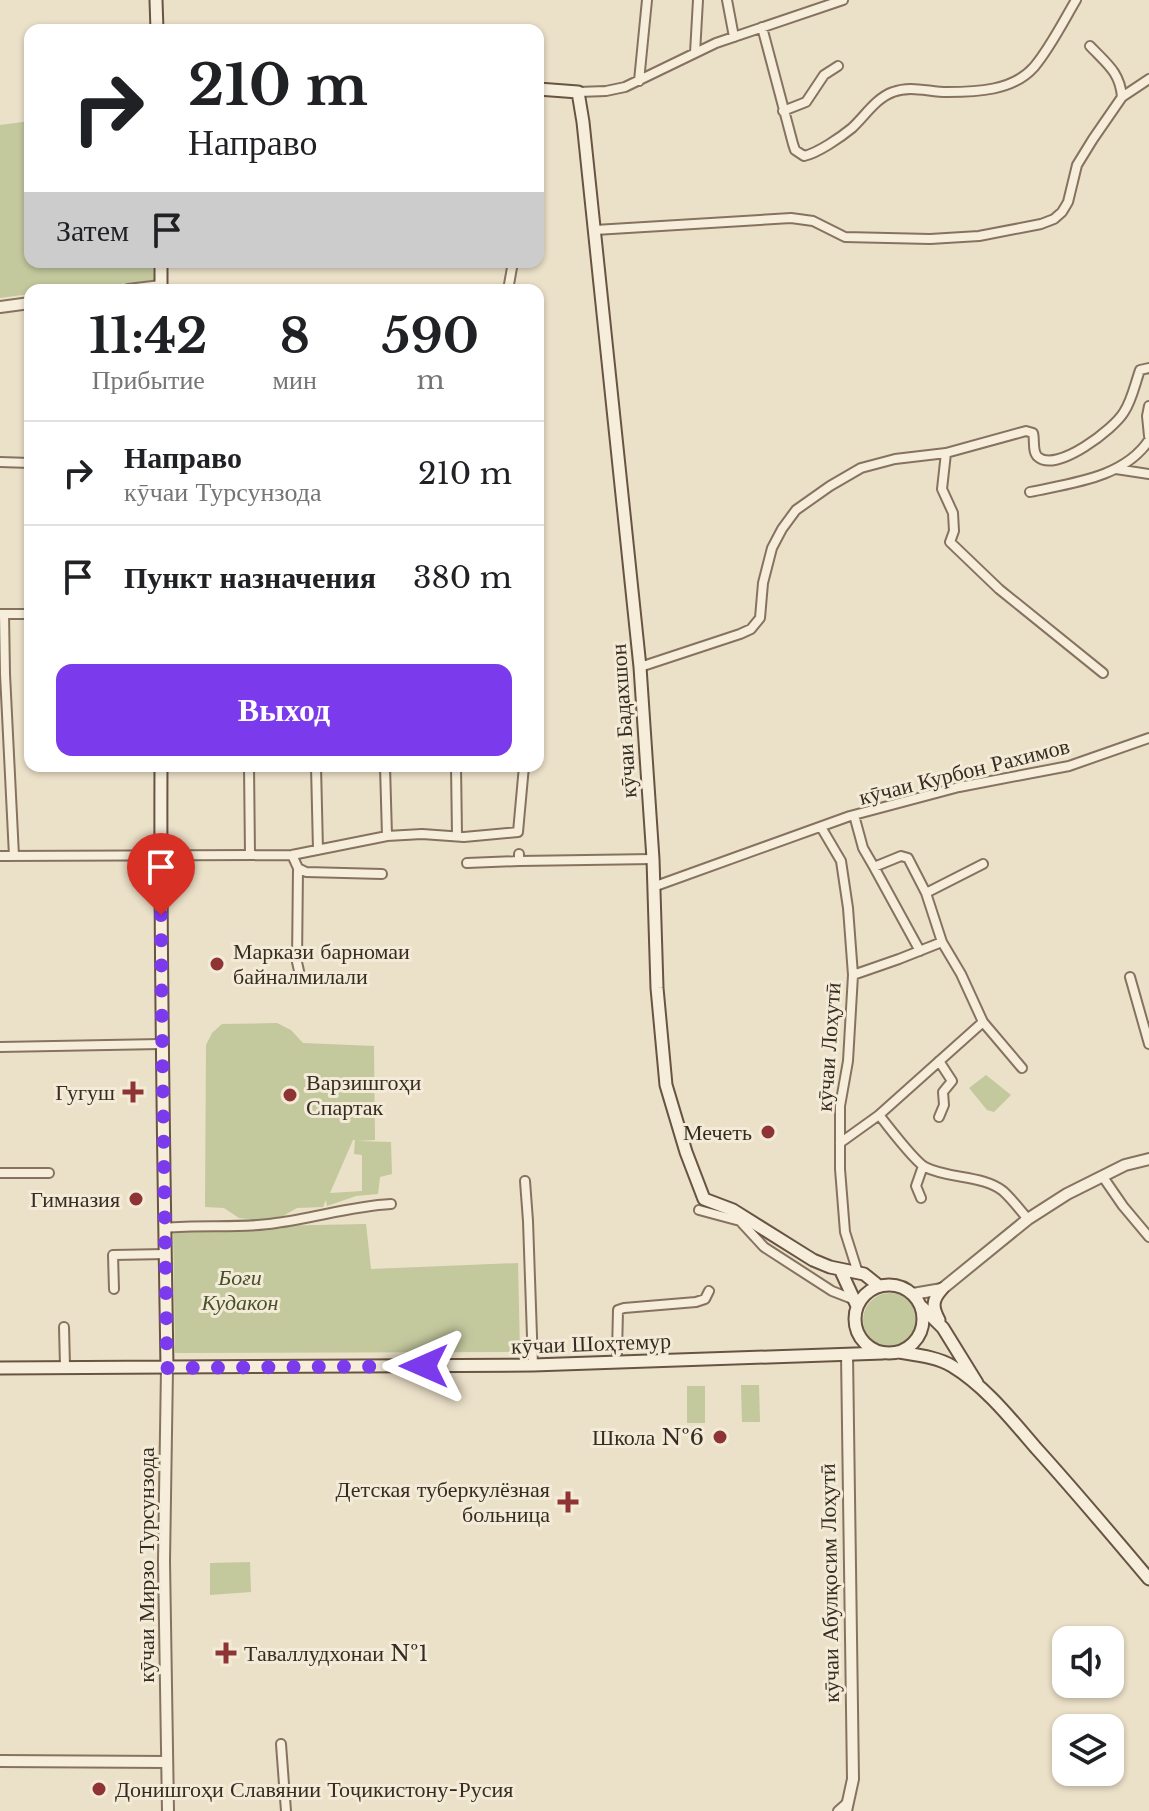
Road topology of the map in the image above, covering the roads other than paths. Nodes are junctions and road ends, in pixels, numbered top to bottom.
1 (156, 0) edge
2 (647, 0) edge
3 (698, 0) edge
4 (727, 0) edge
5 (843, 0) edge
6 (1076, 0) edge
7 (157, 24) edge
8 (762, 27) junction
9 (734, 37) junction
10 (1090, 46) dead end
11 (695, 53) junction
12 (838, 66) dead end
13 (1149, 79) edge
14 (639, 81) junction
15 (544, 89) edge
16 (578, 92) junction
17 (1122, 97) junction
18 (783, 111) junction
19 (595, 230) junction
20 (24, 304) edge
21 (0, 307) edge
22 (1149, 368) edge
23 (1149, 406) edge
24 (1149, 438) edge
25 (946, 453) junction
26 (0, 462) edge
27 (24, 463) edge
28 (1115, 469) junction
29 (1149, 474) edge
30 (1030, 492) dead end
31 (2, 614) edge
32 (24, 614) edge
33 (640, 667) junction
34 (1103, 673) dead end
35 (1149, 738) edge
36 (161, 772) edge
37 (249, 772) edge
38 (316, 772) edge
39 (385, 772) edge
40 (456, 772) edge
41 (523, 772) edge
42 (854, 815) junction
43 (821, 827) junction
44 (457, 835) junction
45 (387, 836) junction
46 (318, 850) junction
47 (161, 855) junction
48 (250, 855) junction
49 (292, 855) junction
50 (0, 856) edge
51 (14, 856) junction
52 (653, 859) junction
53 (467, 863) dead end
54 (983, 864) dead end
55 (874, 867) junction
56 (298, 868) junction
57 (382, 874) dead end
58 (653, 887) junction
59 (926, 893) junction
60 (942, 942) junction
61 (920, 951) junction
62 (299, 971) dead end
63 (853, 975) junction
64 (1130, 977) dead end
65 (983, 1022) junction
66 (161, 1044) junction
67 (1149, 1044) edge
68 (0, 1047) edge
69 (939, 1061) junction
70 (1022, 1068) dead end
71 (879, 1115) junction
72 (939, 1117) dead end
73 (840, 1143) junction
74 (1149, 1159) edge
75 (923, 1166) junction
76 (0, 1173) edge
77 (49, 1173) dead end
78 (1103, 1177) junction
79 (525, 1181) dead end
80 (921, 1198) dead end
81 (391, 1204) dead end
82 (699, 1210) dead end
83 (1028, 1219) junction
84 (165, 1228) junction
85 (1149, 1237) edge
86 (166, 1254) junction
87 (835, 1268) junction
88 (858, 1273) junction
89 (879, 1286) junction
90 (114, 1289) dead end
91 (942, 1289) junction
92 (709, 1291) dead end
93 (913, 1294) junction
94 (856, 1303) junction
95 (922, 1307) junction
96 (855, 1326) junction
97 (64, 1327) dead end
98 (943, 1328) junction
99 (899, 1352) junction
100 (617, 1353) dead end
101 (883, 1353) junction
102 (847, 1354) junction
103 (533, 1365) junction
104 (65, 1366) junction
105 (0, 1368) edge
106 (167, 1368) junction
107 (982, 1390) junction
108 (1149, 1579) edge
109 (281, 1744) dead end
110 (0, 1761) edge
111 (167, 1762) junction
112 (846, 1807) edge
113 (168, 1811) edge
114 (286, 1811) edge
115 (838, 1811) edge

1 - 7 main road
2 - 14 street
3 - 11 street
4 - 9 street
5 - 8 street
6 - 18 street
8 - 9 street
8 - 18 street
9 - 11 street
10 - 17 street
11 - 14 street
12 - 18 street
13 - 17 street
14 - 16 street
15 - 16 main road
16 - 19 main road, кӯчаи Бадахшон
17 - 19 street
19 - 33 main road, кӯчаи Бадахшон
20 - 21 street
22 - 25 street
23 - 24 street
24 - 28 street
25 - 33 street
25 - 34 street
26 - 27 street
28 - 29 street
28 - 30 street
31 - 32 street
31 - 51 street
33 - 52 main road, кӯчаи Бадахшон
35 - 42 street, кӯчаи Курбон Рахимов
36 - 47 main road
37 - 48 street
38 - 46 street
39 - 45 street
40 - 44 street
41 - 44 street
42 - 43 street, кӯчаи Курбон Рахимов
42 - 55 street
43 - 58 street, кӯчаи Курбон Рахимов
43 - 63 street, кӯчаи Лоҳутӣ
44 - 45 street
45 - 46 street
46 - 49 street
47 - 48 street
47 - 51 street
47 - 66 main road
48 - 49 street
49 - 56 street
50 - 51 street
52 - 53 street
52 - 58 main road, кӯчаи Бадахшон
54 - 59 street
55 - 59 street
55 - 61 street
56 - 57 street
56 - 62 street
58 - 87 main road, кӯчаи Бадахшон
59 - 60 street
60 - 61 street
60 - 65 street
61 - 63 street
63 - 73 street, кӯчаи Лоҳутӣ
64 - 67 street
65 - 69 street
65 - 70 street
66 - 68 street
66 - 84 main road
69 - 71 street
69 - 72 street
71 - 73 street
71 - 75 street
73 - 88 street, кӯчаи Лоҳутӣ
74 - 78 street
75 - 80 street
75 - 83 street
76 - 77 street
78 - 83 street
78 - 85 street
79 - 103 street
81 - 84 street
82 - 94 street
83 - 91 street
84 - 86 main road
86 - 90 street
86 - 106 main road
87 - 88 main road, кӯчаи Бадахшон
87 - 94 main road
88 - 89 main road, кӯчаи Бадахшон
89 - 93 main road
89 - 94 main road
91 - 93 street
91 - 98 main road
92 - 100 street
93 - 95 main road
94 - 96 main road
95 - 98 main road
95 - 99 main road
96 - 101 main road
96 - 102 main road
97 - 104 street
98 - 107 main road
99 - 101 main road
99 - 107 main road
101 - 102 main road, кӯчаи Шоҳтемур
102 - 103 main road, кӯчаи Шоҳтемур
102 - 112 street, кӯчаи Абулқосим Лоҳутӣ
103 - 106 main road, кӯчаи Шоҳтемур
104 - 105 main road, кӯчаи Шоҳтемур
104 - 106 main road, кӯчаи Шоҳтемур
106 - 111 street, кӯчаи Мирзо Турсунзода
107 - 108 main road
109 - 114 street
110 - 111 street
111 - 113 street, кӯчаи Мирзо Турсунзода
112 - 115 street

